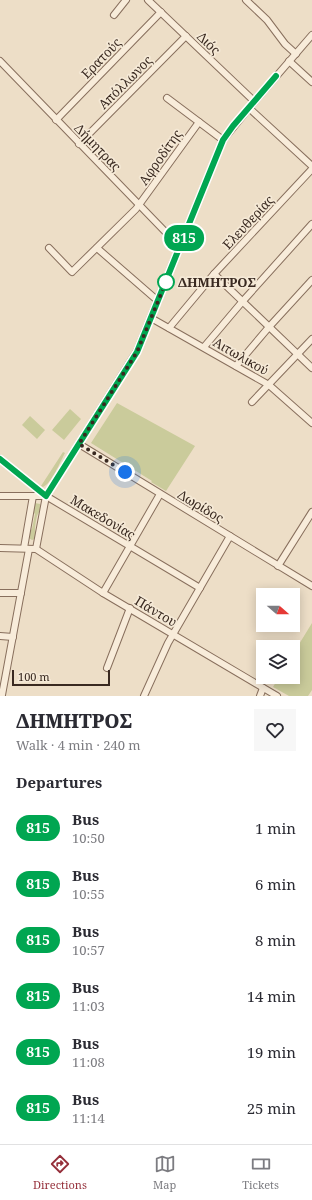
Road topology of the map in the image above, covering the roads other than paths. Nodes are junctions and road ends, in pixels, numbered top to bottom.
1 (126, 0) edge
2 (148, 0) edge
3 (246, 0) edge
4 (161, 12) junction
5 (114, 15) dead end
6 (312, 35) edge
7 (186, 36) junction
8 (296, 54) junction
9 (0, 61) edge
10 (289, 61) junction
11 (312, 82) edge
12 (167, 98) dead end
13 (254, 102) junction
14 (249, 108) junction
15 (56, 120) junction
16 (199, 122) junction
17 (223, 140) junction
18 (79, 144) junction
19 (312, 168) edge
20 (139, 206) junction
21 (312, 224) edge
22 (49, 248) dead end
23 (97, 248) junction
24 (180, 248) junction
25 (214, 274) junction
26 (312, 280) edge
27 (158, 301) junction
28 (242, 302) junction
29 (151, 318) junction
30 (269, 327) junction
31 (169, 328) junction
32 (312, 339) edge
33 (204, 347) junction
34 (297, 354) junction
35 (236, 366) junction
36 (312, 368) edge
37 (269, 385) junction
38 (252, 402) dead end
39 (312, 423) edge
40 (79, 444) junction
41 (0, 459) edge
42 (160, 494) junction
43 (0, 496) edge
44 (33, 496) junction
45 (46, 496) junction
46 (312, 512) edge
47 (230, 536) junction
48 (130, 546) junction
49 (0, 548) edge
50 (30, 549) junction
51 (278, 566) junction
52 (312, 586) edge
53 (200, 588) junction
54 (0, 592) edge
55 (103, 592) junction
56 (21, 593) junction
57 (130, 608) junction
58 (173, 634) junction
59 (0, 636) edge
60 (13, 637) junction
61 (107, 668) dead end
62 (3, 674) edge
63 (263, 688) junction
64 (2, 695) dead end
65 (144, 696) edge
66 (260, 696) edge
67 (276, 696) edge

1 - 5 street
2 - 4 street, Διός
3 - 8 street
4 - 7 street, Διός
4 - 15 street, Ερατούς
6 - 8 street
7 - 13 street, Διός
7 - 18 street, Απόλλωνος
8 - 10 street
9 - 15 street, Δήμητρας
10 - 11 street
10 - 13 street
12 - 16 street
13 - 14 street
14 - 17 street
14 - 19 street
15 - 18 street, Δήμητρας
16 - 17 street
16 - 20 street, Αφροδίτης
17 - 24 street
18 - 20 street, Δήμητρας
19 - 25 street, Ελευθερίας
20 - 23 street, Αφροδίτης
20 - 24 street, Δήμητρας
21 - 28 street
22 - 23 street, Αφροδίτης
23 - 27 street
24 - 27 street
25 - 28 street
25 - 31 street, Ελευθερίας
26 - 30 street
27 - 29 street
28 - 30 street
28 - 33 street
29 - 31 street, Αιτωλικού
29 - 40 street
30 - 34 street
30 - 35 street
31 - 33 street, Αιτωλικού
32 - 34 street
33 - 35 street, Αιτωλικού
34 - 36 street
34 - 37 street
35 - 37 street, Αιτωλικού
37 - 38 street
37 - 39 street, Αιτωλικού
40 - 42 street, Δωρίδος
40 - 45 street
41 - 45 street, Μακεδονίας
42 - 47 street, Δωρίδος
42 - 48 street
43 - 44 street
44 - 45 street
44 - 50 street
45 - 48 street, Μακεδονίας
45 - 50 street
46 - 51 street
47 - 51 street, Δωρίδος
47 - 53 street
48 - 53 street, Μακεδονίας
48 - 55 street
49 - 50 street
50 - 55 street, Πάντου
50 - 56 street
51 - 52 street, Δωρίδος
53 - 58 street
54 - 56 street
55 - 57 street, Πάντου
56 - 60 street
57 - 58 street, Πάντου
57 - 61 street
58 - 63 street, Πάντου
58 - 65 street
59 - 60 street
60 - 62 street
62 - 64 street
63 - 66 street
63 - 67 street, Πάντου

